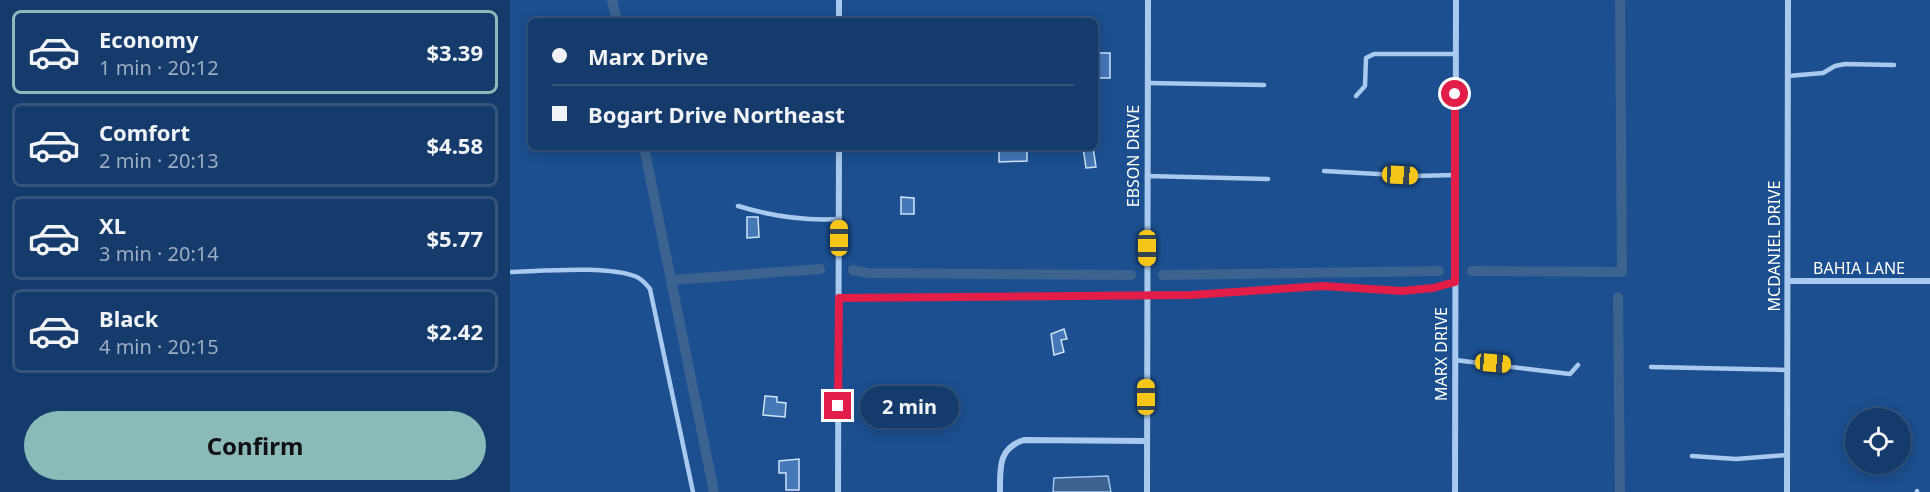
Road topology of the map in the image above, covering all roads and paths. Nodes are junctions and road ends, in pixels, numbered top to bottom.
1 (839, 0) edge
2 (1148, 0) edge
3 (1456, 0) edge
4 (1788, 0) edge
5 (839, 18) edge
6 (1455, 54) junction
7 (1894, 65) dead end
8 (1788, 76) junction
9 (1147, 83) junction
10 (1264, 85) dead end
11 (1356, 96) dead end
12 (839, 150) edge
13 (1324, 171) dead end
14 (1455, 175) junction
15 (1147, 176) junction
16 (1268, 179) dead end
17 (738, 206) dead end
18 (839, 219) junction
19 (510, 272) edge
20 (1788, 281) junction
21 (1930, 281) edge
22 (1455, 282) junction
23 (1147, 296) junction
24 (839, 298) junction
25 (1455, 360) junction
26 (1578, 365) dead end
27 (1651, 367) dead end
28 (1787, 370) junction
29 (1146, 441) junction
30 (1787, 455) junction
31 (1692, 456) dead end
32 (693, 492) edge
33 (838, 492) edge
34 (1000, 492) edge
35 (1147, 492) edge
36 (1455, 492) edge
37 (1787, 492) edge

1 - 5 street
2 - 9 street, EBSON DRIVE
3 - 6 street, MARX DRIVE
4 - 8 street, MCDANIEL DRIVE
6 - 11 lane
6 - 14 street, MARX DRIVE
7 - 8 lane
8 - 20 street, MCDANIEL DRIVE
9 - 10 lane
9 - 15 street, EBSON DRIVE
12 - 18 street
13 - 14 lane
14 - 22 street, MARX DRIVE
15 - 16 lane
15 - 23 street, EBSON DRIVE
17 - 18 lane
18 - 24 street
19 - 32 lane
20 - 21 street, BAHIA LANE
20 - 28 street, MCDANIEL DRIVE
22 - 23 street
22 - 25 street, MARX DRIVE
23 - 24 street
23 - 29 street, EBSON DRIVE
24 - 33 street
25 - 26 lane
25 - 36 street, MARX DRIVE
27 - 28 lane
28 - 30 street, MCDANIEL DRIVE
29 - 34 street
29 - 35 street, EBSON DRIVE
30 - 31 lane
30 - 37 street, MCDANIEL DRIVE

